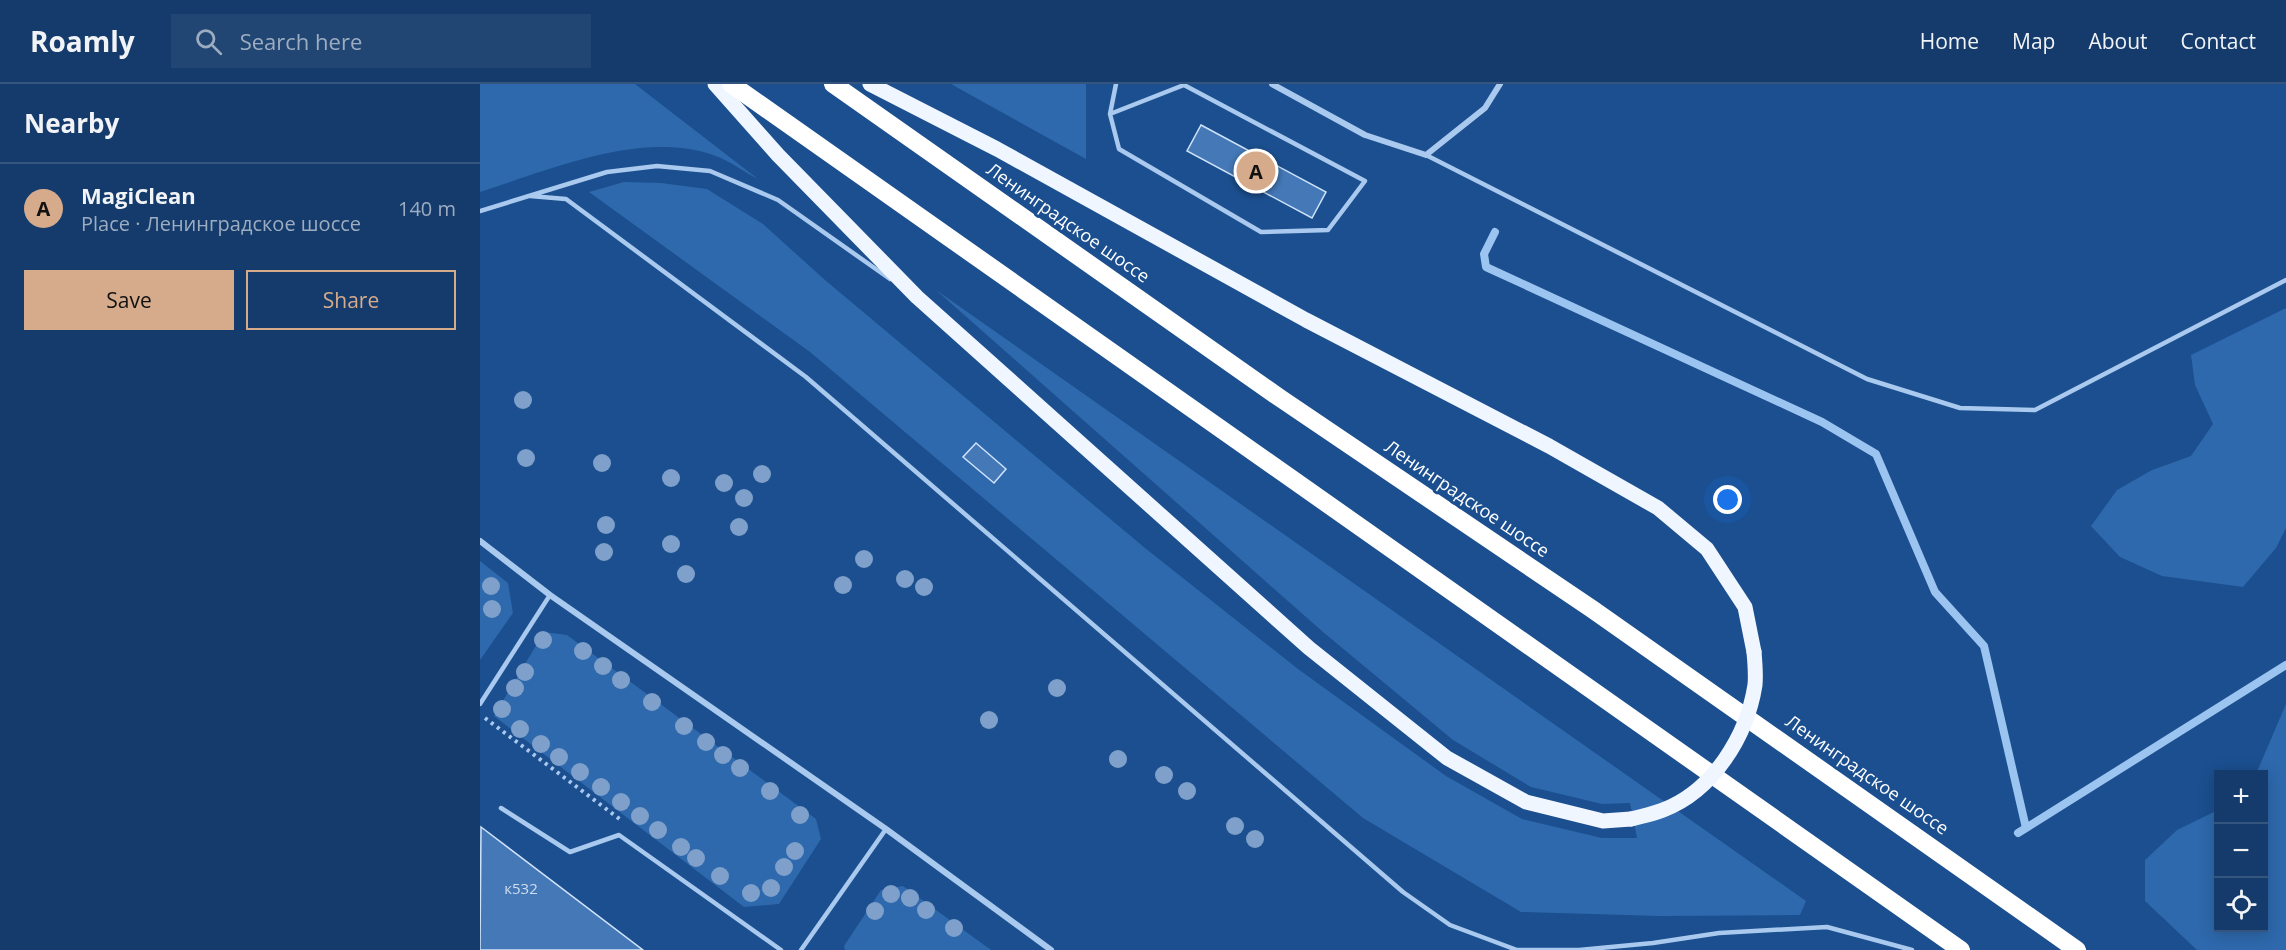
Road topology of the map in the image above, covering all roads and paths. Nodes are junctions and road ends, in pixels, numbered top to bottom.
1 (715, 84) edge
2 (732, 84) edge
3 (832, 84) edge
4 (870, 84) edge
5 (1116, 84) edge
6 (1272, 84) edge
7 (1500, 84) edge
8 (1110, 114) junction
9 (1426, 155) junction
10 (530, 196) junction
11 (480, 210) edge
12 (2286, 280) edge
13 (917, 297) junction
14 (480, 541) edge
15 (550, 594) junction
16 (480, 704) edge
17 (480, 714) edge
18 (501, 808) dead end
19 (624, 821) dead end
20 (886, 829) junction
21 (781, 950) edge
22 (801, 950) edge
23 (1051, 950) edge
24 (1912, 950) edge
25 (1961, 950) edge
26 (2077, 950) edge

1 - 13 main road
2 - 25 highway
3 - 26 highway, Ленинградское шоссе
4 - 13 main road, bridge
5 - 8 lane
6 - 9 street
7 - 9 street
8 - 8 lane
9 - 12 lane
10 - 11 lane
10 - 13 lane
10 - 24 lane
14 - 15 street
15 - 16 lane
15 - 20 street
17 - 19 path
18 - 21 lane
20 - 22 lane
20 - 23 street

